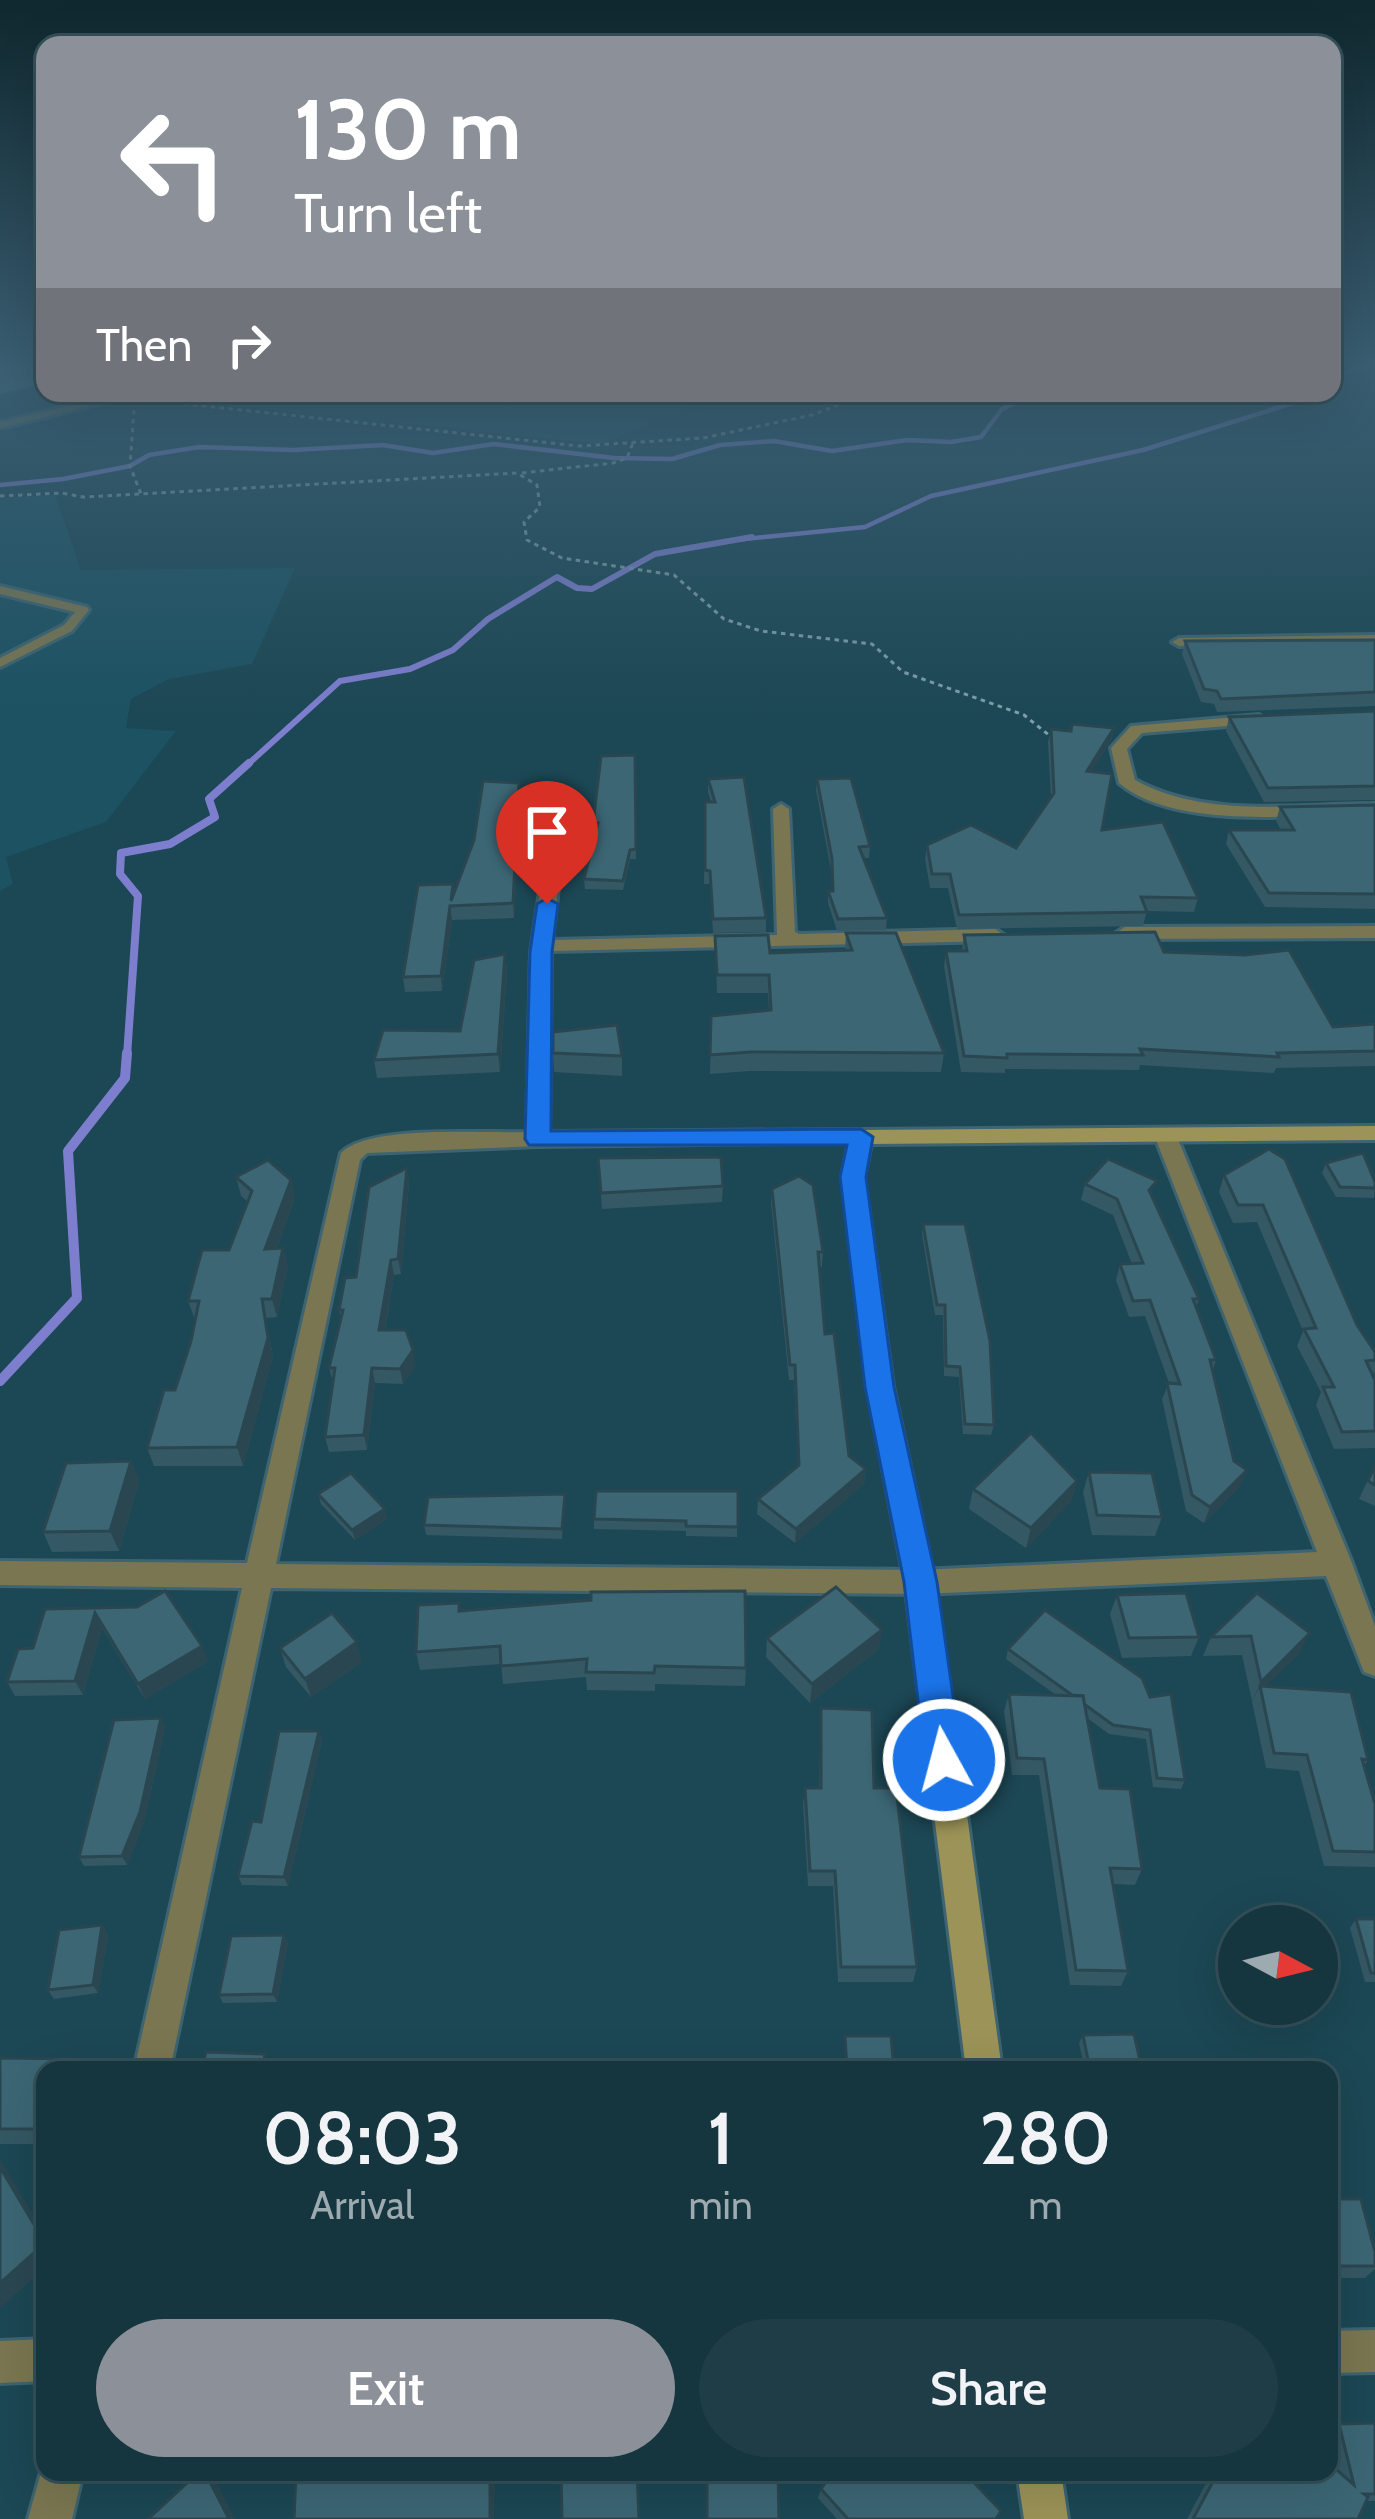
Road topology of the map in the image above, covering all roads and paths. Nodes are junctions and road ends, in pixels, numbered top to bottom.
1 (136, 481) edge
2 (382, 481) edge
3 (530, 481) edge
4 (141, 494) junction
5 (0, 496) edge
6 (0, 590) edge
7 (1375, 639) edge
8 (1179, 642) dead end
9 (0, 663) edge
10 (1287, 719) edge
11 (1120, 762) junction
12 (781, 808) dead end
13 (1375, 809) edge
14 (557, 820) dead end
15 (1375, 932) edge
16 (1103, 933) edge
17 (1024, 935) edge
18 (796, 940) junction
19 (542, 946) junction
20 (1375, 1132) edge
21 (861, 1137) junction
22 (1166, 1137) junction
23 (538, 1139) junction
24 (1338, 1563) junction
25 (0, 1573) edge
26 (262, 1577) junction
27 (920, 1582) junction
28 (1375, 1663) edge
29 (154, 2061) edge
30 (983, 2061) edge
31 (1375, 2350) edge
32 (1338, 2352) edge
33 (36, 2360) edge
34 (0, 2362) edge
35 (60, 2481) edge
36 (1040, 2481) edge
37 (50, 2519) edge
38 (1046, 2519) edge

1 - 4 path
2 - 4 path
3 - 11 path
4 - 5 path
6 - 9 lane
7 - 8 street
10 - 11 street
11 - 13 street
12 - 18 street
14 - 19 street
15 - 16 street
17 - 18 street
18 - 19 street
19 - 23 street
20 - 22 street
21 - 22 street
21 - 23 street
21 - 27 street
22 - 24 street
23 - 26 street
24 - 27 street
24 - 28 street
25 - 26 street
26 - 27 street
26 - 29 street
27 - 30 street
31 - 32 street
33 - 34 street
35 - 37 street
36 - 38 street

